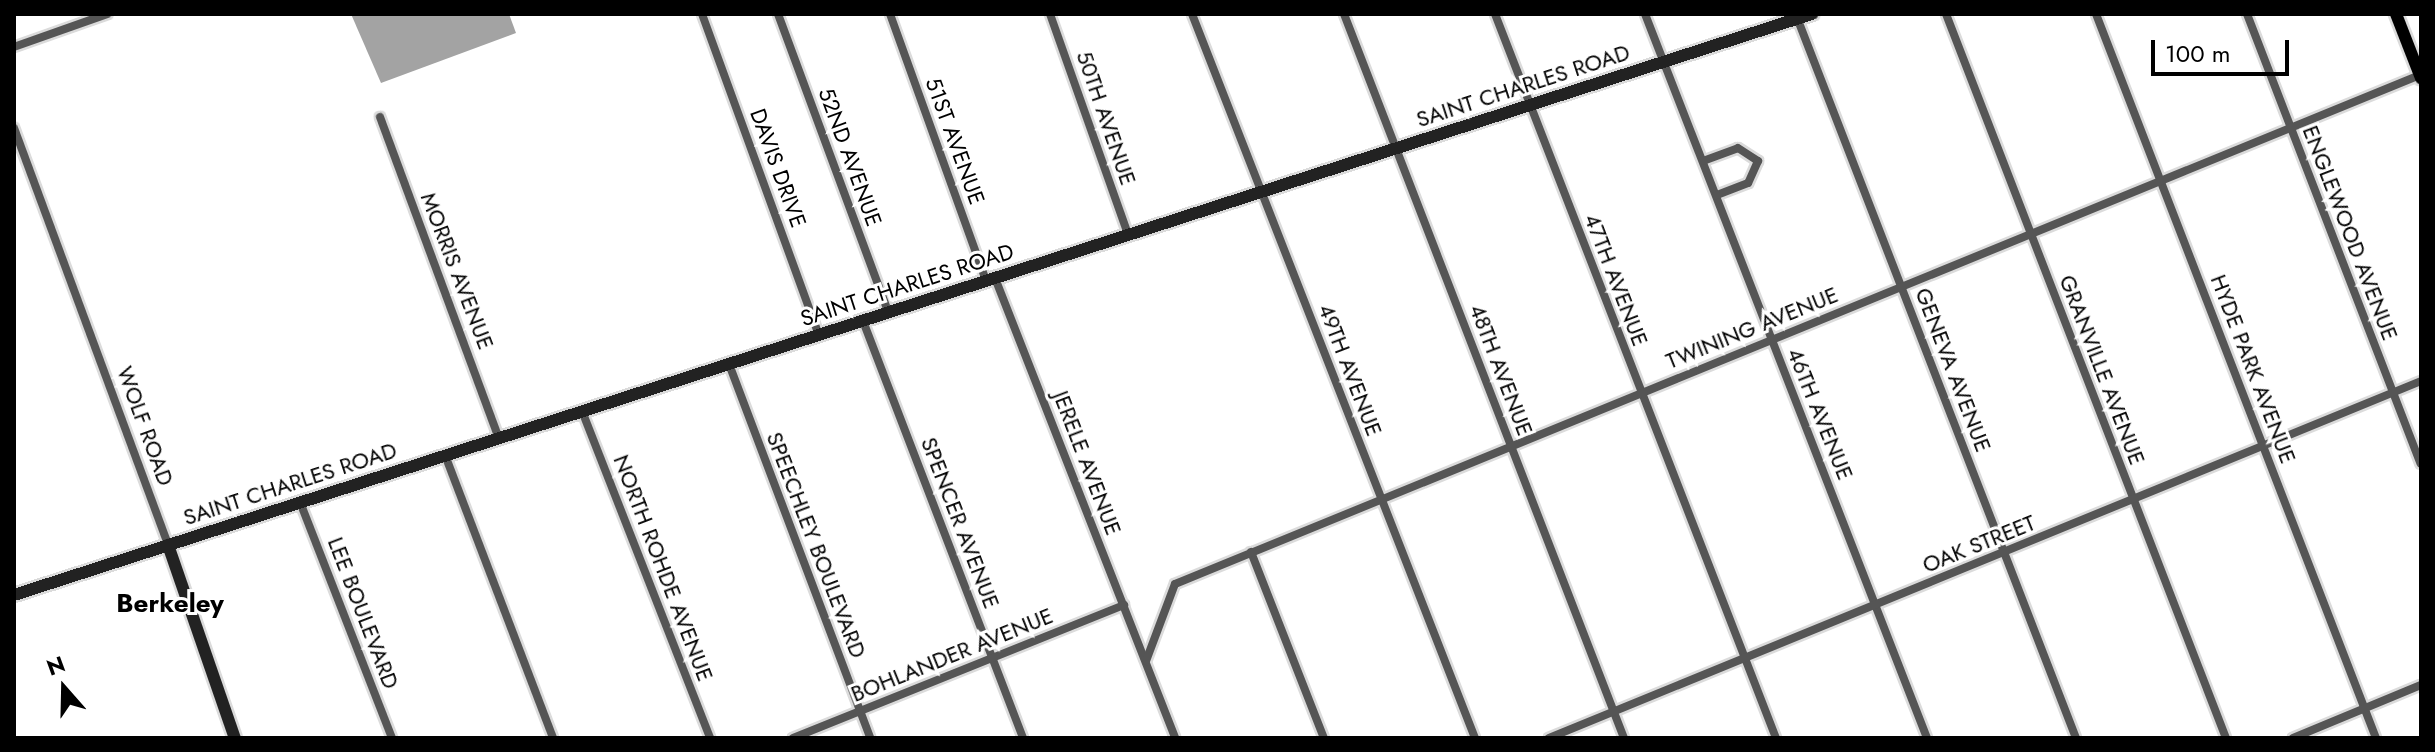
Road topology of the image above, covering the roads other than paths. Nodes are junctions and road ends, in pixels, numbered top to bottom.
1 (107, 14) edge
2 (702, 14) edge
3 (778, 14) edge
4 (890, 14) edge
5 (1050, 14) edge
6 (1192, 14) edge
7 (1344, 14) edge
8 (1495, 14) edge
9 (1645, 14) edge
10 (1812, 14) edge
11 (1946, 14) edge
12 (2096, 14) edge
13 (2247, 14) edge
14 (2396, 14) edge
15 (1797, 16) edge
16 (14, 47) edge
17 (1664, 62) junction
18 (2420, 76) edge
19 (1529, 105) junction
20 (380, 117) dead end
21 (2290, 127) junction
22 (14, 128) edge
23 (1397, 148) junction
24 (1703, 161) junction
25 (2160, 180) junction
26 (1262, 192) junction
27 (1716, 195) junction
28 (2030, 233) junction
29 (1128, 234) junction
30 (991, 279) junction
31 (1901, 286) junction
32 (888, 312) junction
33 (863, 321) junction
34 (819, 335) junction
35 (1771, 340) junction
36 (729, 364) junction
37 (2421, 381) edge
38 (1641, 393) junction
39 (2393, 393) junction
40 (582, 411) junction
41 (499, 438) junction
42 (1511, 446) junction
43 (2263, 446) junction
44 (445, 455) junction
45 (2421, 464) edge
46 (1381, 499) junction
47 (2133, 499) junction
48 (300, 502) junction
49 (168, 545) junction
50 (1251, 552) junction
51 (2004, 553) junction
52 (14, 595) edge
53 (1124, 605) junction
54 (1877, 605) junction
55 (992, 657) junction
56 (1746, 658) junction
57 (1146, 661) junction
58 (2421, 685) edge
59 (2364, 709) junction
60 (1613, 711) junction
61 (860, 712) junction
62 (235, 738) edge
63 (392, 738) edge
64 (553, 738) edge
65 (710, 738) edge
66 (793, 738) edge
67 (870, 738) edge
68 (1023, 738) edge
69 (1175, 738) edge
70 (1324, 738) edge
71 (1475, 738) edge
72 (1549, 738) edge
73 (1624, 738) edge
74 (1776, 738) edge
75 (1927, 738) edge
76 (2076, 738) edge
77 (2226, 738) edge
78 (2293, 738) edge
79 (2376, 738) edge

1 - 16 street
2 - 34 street, DAVIS DRIVE
3 - 32 street, 52ND AVENUE
4 - 30 street, 51ST AVENUE
5 - 29 street, 50TH AVENUE
6 - 26 street, 49TH AVENUE
7 - 23 street, 48TH AVENUE
8 - 19 street, 47TH AVENUE
9 - 17 street, 46TH AVENUE
10 - 15 main road, SAINT CHARLES ROAD
11 - 28 street, GRANVILLE AVENUE
12 - 25 street, HYDE PARK AVENUE
13 - 21 street, ENGLEWOOD AVENUE
14 - 18 main road
15 - 17 main road, SAINT CHARLES ROAD
15 - 31 street, GENEVA AVENUE
17 - 19 main road, SAINT CHARLES ROAD
17 - 24 street, 46TH AVENUE
18 - 21 street, TWINING AVENUE
19 - 23 main road, SAINT CHARLES ROAD
19 - 38 street, 47TH AVENUE
20 - 41 street, MORRIS AVENUE
21 - 25 street, TWINING AVENUE
21 - 39 street, ENGLEWOOD AVENUE
22 - 49 street, WOLF ROAD
23 - 26 main road, SAINT CHARLES ROAD
23 - 42 street, 48TH AVENUE
24 - 27 street, 46TH AVENUE
24 - 27 street
25 - 28 street, TWINING AVENUE
25 - 43 street, HYDE PARK AVENUE
26 - 29 main road, SAINT CHARLES ROAD
26 - 46 street, 49TH AVENUE
27 - 35 street, 46TH AVENUE
28 - 31 street, TWINING AVENUE
28 - 47 street, GRANVILLE AVENUE
29 - 30 main road, SAINT CHARLES ROAD
30 - 32 main road, SAINT CHARLES ROAD
30 - 53 street, JERELE AVENUE
31 - 35 street, TWINING AVENUE
31 - 51 street, GENEVA AVENUE
32 - 33 main road, SAINT CHARLES ROAD
33 - 34 main road, SAINT CHARLES ROAD
33 - 55 street, SPENCER AVENUE
34 - 36 main road, SAINT CHARLES ROAD
35 - 38 street, TWINING AVENUE
35 - 54 street, 46TH AVENUE
36 - 40 main road, SAINT CHARLES ROAD
36 - 61 street, SPEECHLEY BOULEVARD
37 - 39 street, OAK STREET
38 - 42 street, TWINING AVENUE
38 - 56 street, 47TH AVENUE
39 - 43 street, OAK STREET
39 - 45 street, ENGLEWOOD AVENUE
40 - 41 main road, SAINT CHARLES ROAD
40 - 65 street, NORTH ROHDE AVENUE
41 - 44 main road, SAINT CHARLES ROAD
42 - 46 street, TWINING AVENUE
42 - 60 street, 48TH AVENUE
43 - 47 street, OAK STREET
43 - 59 street, HYDE PARK AVENUE
44 - 48 main road, SAINT CHARLES ROAD
44 - 64 street
46 - 50 street, TWINING AVENUE
46 - 71 street, 49TH AVENUE
47 - 51 street, OAK STREET
47 - 77 street, GRANVILLE AVENUE
48 - 49 main road, SAINT CHARLES ROAD
48 - 63 street, LEE BOULEVARD
49 - 52 main road, SAINT CHARLES ROAD
49 - 62 main road, WOLF ROAD
50 - 57 street, TWINING AVENUE
50 - 70 street
51 - 54 street, OAK STREET
51 - 76 street, GENEVA AVENUE
53 - 55 street, BOHLANDER AVENUE
53 - 57 street, JERELE AVENUE
54 - 56 street, OAK STREET
54 - 75 street, 46TH AVENUE
55 - 61 street, BOHLANDER AVENUE
55 - 68 street, SPENCER AVENUE
56 - 60 street, OAK STREET
56 - 74 street, 47TH AVENUE
57 - 69 street
58 - 59 street
59 - 78 street
59 - 79 street, HYDE PARK AVENUE
60 - 72 street, OAK STREET
60 - 73 street, 48TH AVENUE
61 - 66 street, BOHLANDER AVENUE
61 - 67 street, SPEECHLEY BOULEVARD

